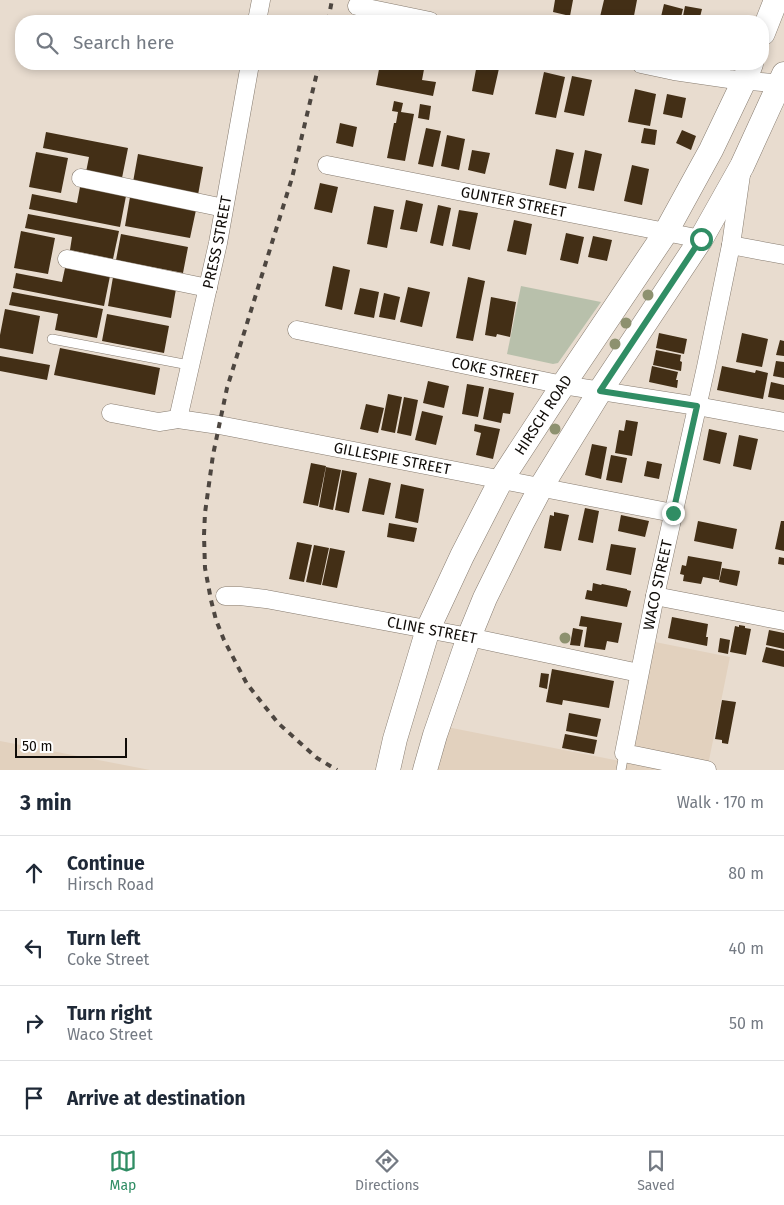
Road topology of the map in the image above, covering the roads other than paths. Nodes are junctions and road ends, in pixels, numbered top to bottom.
1 (261, 0) edge
2 (776, 0) edge
3 (357, 6) dead end
4 (258, 15) edge
5 (401, 15) edge
6 (769, 18) edge
7 (249, 70) edge
8 (669, 70) edge
9 (748, 72) edge
10 (783, 81) edge
11 (327, 165) dead end
12 (742, 166) junction
13 (81, 178) dead end
14 (224, 208) junction
15 (666, 232) junction
16 (701, 239) junction
17 (732, 245) junction
18 (784, 255) edge
19 (67, 259) dead end
20 (208, 288) junction
21 (297, 330) dead end
22 (52, 339) dead end
23 (190, 365) junction
24 (563, 385) junction
25 (600, 391) junction
26 (697, 406) junction
27 (111, 413) dead end
28 (178, 419) junction
29 (784, 422) edge
30 (501, 480) junction
31 (541, 487) junction
32 (673, 513) junction
33 (224, 596) dead end
34 (655, 596) junction
35 (784, 621) edge
36 (428, 629) junction
37 (469, 637) junction
38 (639, 673) junction
39 (622, 762) edge
40 (388, 770) edge
41 (425, 770) edge
42 (707, 770) edge

1 - 4 street
2 - 6 main road
3 - 5 street
7 - 14 street, PRESS STREET
8 - 9 street
9 - 10 street
9 - 15 main road, HIRSCH ROAD
10 - 12 main road
11 - 15 street, GUNTER STREET
12 - 16 main road
12 - 17 street, WACO STREET
13 - 14 street
14 - 20 street, PRESS STREET
15 - 16 street, GUNTER STREET
15 - 24 main road, HIRSCH ROAD
16 - 25 main road
17 - 18 street
17 - 26 street, WACO STREET
19 - 20 street
20 - 23 street, PRESS STREET
21 - 24 street, COKE STREET
22 - 23 lane
23 - 28 street, PRESS STREET
24 - 25 street, COKE STREET
24 - 30 main road, HIRSCH ROAD
25 - 26 street, COKE STREET
25 - 31 main road
26 - 29 street, COKE STREET
26 - 32 street, WACO STREET
27 - 28 street, GILLESPIE STREET
28 - 30 street, GILLESPIE STREET
30 - 31 street, GILLESPIE STREET
30 - 36 main road, HIRSCH ROAD
31 - 32 street, GILLESPIE STREET
31 - 37 main road
32 - 34 street, WACO STREET
33 - 36 street, CLINE STREET
34 - 35 street
34 - 38 street, WACO STREET
36 - 37 street, CLINE STREET
36 - 40 main road, HIRSCH ROAD
37 - 38 street, CLINE STREET
37 - 41 main road
38 - 39 street, WACO STREET
39 - 42 street

